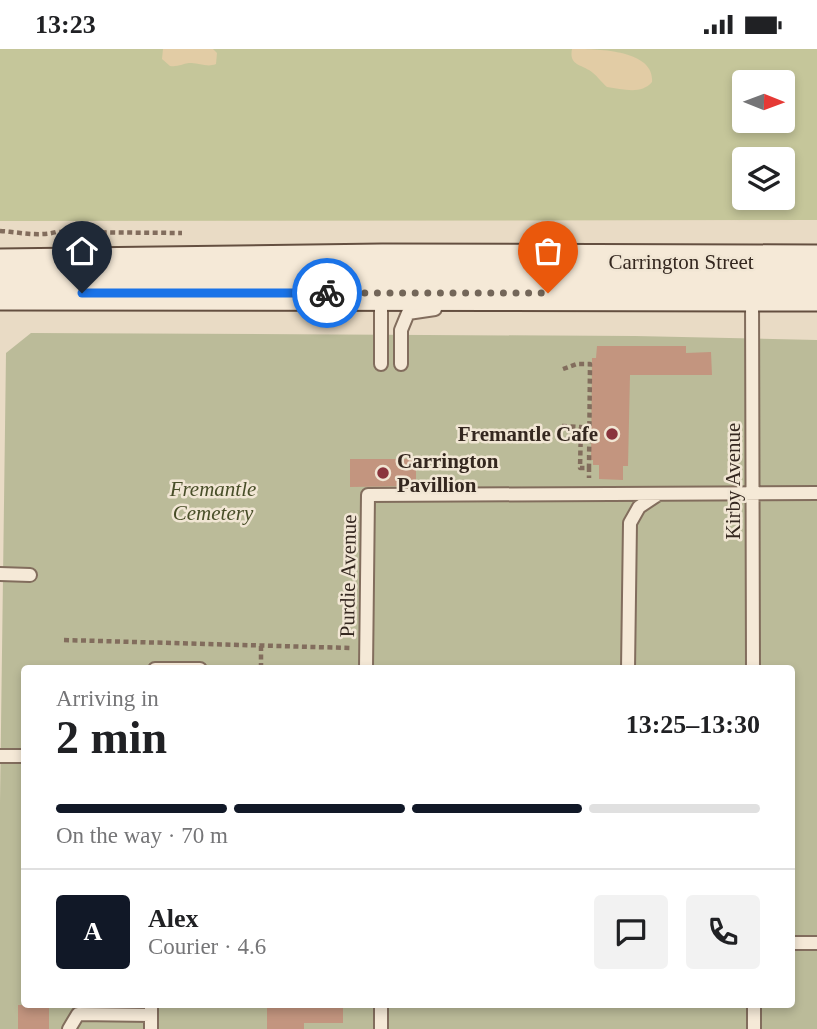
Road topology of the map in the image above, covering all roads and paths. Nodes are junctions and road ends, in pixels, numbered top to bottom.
1 (817, 262) edge
2 (0, 266) edge
3 (382, 277) junction
4 (0, 293) edge
5 (548, 293) junction
6 (752, 294) junction
7 (817, 294) edge
8 (515, 306) dead end
9 (453, 309) dead end
10 (381, 364) dead end
11 (401, 364) dead end
12 (563, 369) dead end
13 (562, 426) dead end
14 (589, 468) junction
15 (752, 493) junction
16 (817, 493) edge
17 (658, 494) junction
18 (589, 495) junction
19 (0, 574) edge
20 (30, 575) dead end
21 (64, 640) dead end
22 (261, 646) junction
23 (366, 648) junction
24 (261, 665) edge
25 (366, 665) edge
26 (628, 665) edge
27 (753, 665) edge
28 (0, 756) edge
29 (21, 756) edge
30 (795, 943) edge
31 (817, 943) edge
32 (381, 1008) edge
33 (754, 1008) edge
34 (151, 1010) edge
35 (69, 1029) edge
36 (151, 1029) edge
37 (381, 1029) edge
38 (754, 1029) edge

1 - 3 main road, Carrington Street
2 - 3 main road, Carrington Street
3 - 4 main road, Carrington Street
3 - 5 main road, Carrington Street
3 - 10 lane
5 - 6 main road, Carrington Street
5 - 8 lane
6 - 7 main road, Carrington Street
6 - 15 lane, Kirby Avenue
9 - 11 lane
12 - 14 path
13 - 14 path
14 - 18 path
15 - 16 lane
15 - 17 lane
15 - 27 lane, Kirby Avenue
17 - 18 lane
17 - 26 lane
18 - 23 lane, Purdie Avenue
19 - 20 lane
21 - 22 path
22 - 23 path
22 - 24 path
23 - 25 lane, Purdie Avenue
28 - 29 lane
30 - 31 lane
32 - 37 lane
33 - 38 lane
34 - 35 lane
34 - 36 lane

